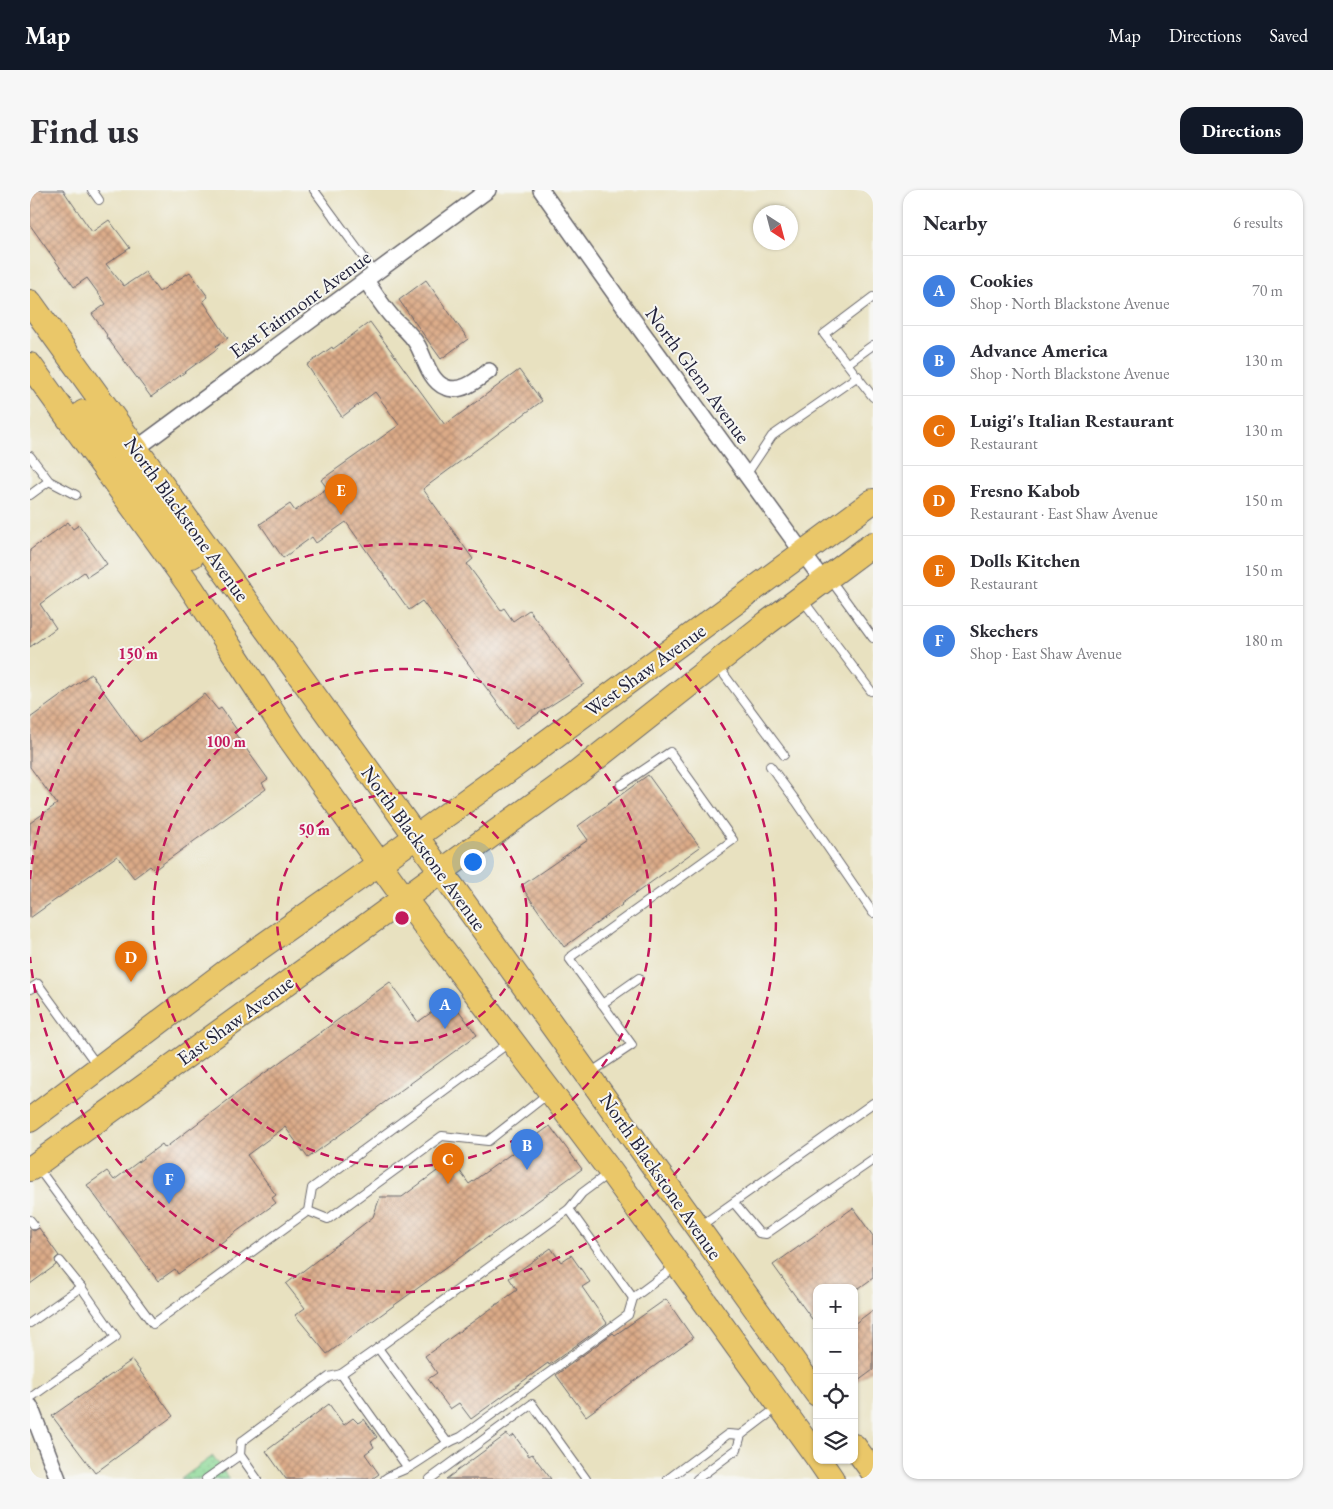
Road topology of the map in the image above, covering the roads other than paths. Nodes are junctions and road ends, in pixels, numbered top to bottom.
1 (92, 190) edge
2 (314, 190) edge
3 (488, 190) edge
4 (541, 190) edge
5 (99, 200) dead end
6 (371, 276) junction
7 (873, 297) edge
8 (30, 302) edge
9 (873, 345) edge
10 (30, 359) edge
11 (848, 363) junction
12 (30, 365) edge
13 (489, 371) dead end
14 (858, 376) junction
15 (873, 397) edge
16 (136, 449) junction
17 (30, 456) edge
18 (107, 472) junction
19 (746, 475) junction
20 (48, 482) junction
21 (30, 495) edge
22 (76, 495) dead end
23 (873, 501) edge
24 (873, 544) edge
25 (803, 553) junction
26 (826, 579) junction
27 (801, 598) junction
28 (259, 619) junction
29 (873, 638) edge
30 (715, 663) junction
31 (870, 691) dead end
32 (784, 755) dead end
33 (770, 766) dead end
34 (621, 785) dead end
35 (415, 836) junction
36 (380, 863) junction
37 (441, 872) junction
38 (404, 898) junction
39 (873, 913) edge
40 (639, 978) dead end
41 (30, 989) edge
42 (602, 1004) junction
43 (512, 1041) junction
44 (100, 1069) junction
45 (588, 1075) junction
46 (551, 1092) junction
47 (873, 1103) edge
48 (30, 1120) edge
49 (870, 1162) edge
50 (33, 1166) edge
51 (873, 1171) edge
52 (611, 1172) junction
53 (734, 1203) junction
54 (569, 1209) junction
55 (308, 1211) junction
56 (698, 1228) junction
57 (60, 1261) dead end
58 (677, 1265) junction
59 (81, 1287) junction
60 (633, 1298) junction
61 (30, 1324) edge
62 (378, 1348) junction
63 (341, 1374) junction
64 (813, 1388) edge
65 (30, 1398) edge
66 (780, 1405) junction
67 (30, 1406) edge
68 (741, 1435) junction
69 (447, 1442) junction
70 (813, 1451) edge
71 (858, 1451) edge
72 (240, 1455) junction
73 (822, 1464) edge
74 (408, 1468) junction
75 (873, 1472) edge
76 (58, 1479) edge
77 (206, 1479) edge
78 (257, 1479) edge
79 (385, 1479) edge
80 (430, 1479) edge
81 (586, 1479) edge
82 (668, 1479) edge
83 (697, 1479) edge
84 (832, 1479) edge

1 - 5 lane
2 - 6 lane
3 - 6 street, East Fairmont Avenue
4 - 19 street, North Glenn Avenue
6 - 13 street
6 - 16 street, East Fairmont Avenue
7 - 11 lane
8 - 16 main road, North Blackstone Avenue
9 - 11 lane
10 - 16 main road
11 - 14 lane
12 - 18 main road, North Blackstone Avenue
14 - 15 lane
14 - 19 lane
16 - 28 main road, North Blackstone Avenue
17 - 20 lane
18 - 28 main road
18 - 36 main road, North Blackstone Avenue
19 - 25 street, North Glenn Avenue
20 - 21 lane
20 - 22 lane
23 - 25 main road, West Shaw Avenue
24 - 26 main road, West Shaw Avenue
25 - 26 street, North Glenn Avenue
25 - 35 main road, West Shaw Avenue
26 - 27 main road, West Shaw Avenue
26 - 29 lane
27 - 30 main road, West Shaw Avenue
27 - 31 lane
28 - 35 main road, North Blackstone Avenue
30 - 32 lane
30 - 37 main road, West Shaw Avenue
33 - 39 lane
34 - 42 lane
35 - 36 main road
35 - 37 main road, North Blackstone Avenue
36 - 38 main road, North Blackstone Avenue
36 - 44 main road
37 - 38 main road, East Shaw Avenue
37 - 45 main road, North Blackstone Avenue
38 - 43 main road, North Blackstone Avenue
38 - 50 main road, East Shaw Avenue
40 - 42 lane
41 - 44 lane
42 - 45 lane
43 - 46 main road, North Blackstone Avenue
43 - 55 lane
44 - 48 main road
45 - 56 main road, North Blackstone Avenue
46 - 52 main road, North Blackstone Avenue
46 - 55 lane
47 - 53 lane
49 - 51 lane
49 - 53 lane
50 - 55 lane
52 - 54 lane
52 - 58 main road, North Blackstone Avenue
53 - 56 lane
54 - 60 lane
54 - 62 lane
56 - 64 main road, North Blackstone Avenue
57 - 59 lane
58 - 60 lane
58 - 66 main road, North Blackstone Avenue
59 - 61 lane
59 - 65 lane
60 - 69 lane
62 - 63 lane
62 - 69 lane
63 - 72 lane
63 - 74 lane
66 - 68 lane
66 - 70 main road, North Blackstone Avenue
67 - 76 street
68 - 82 lane
68 - 83 lane
69 - 74 lane
71 - 75 main road
72 - 77 lane
72 - 78 lane
73 - 84 main road
74 - 79 lane
80 - 81 lane

